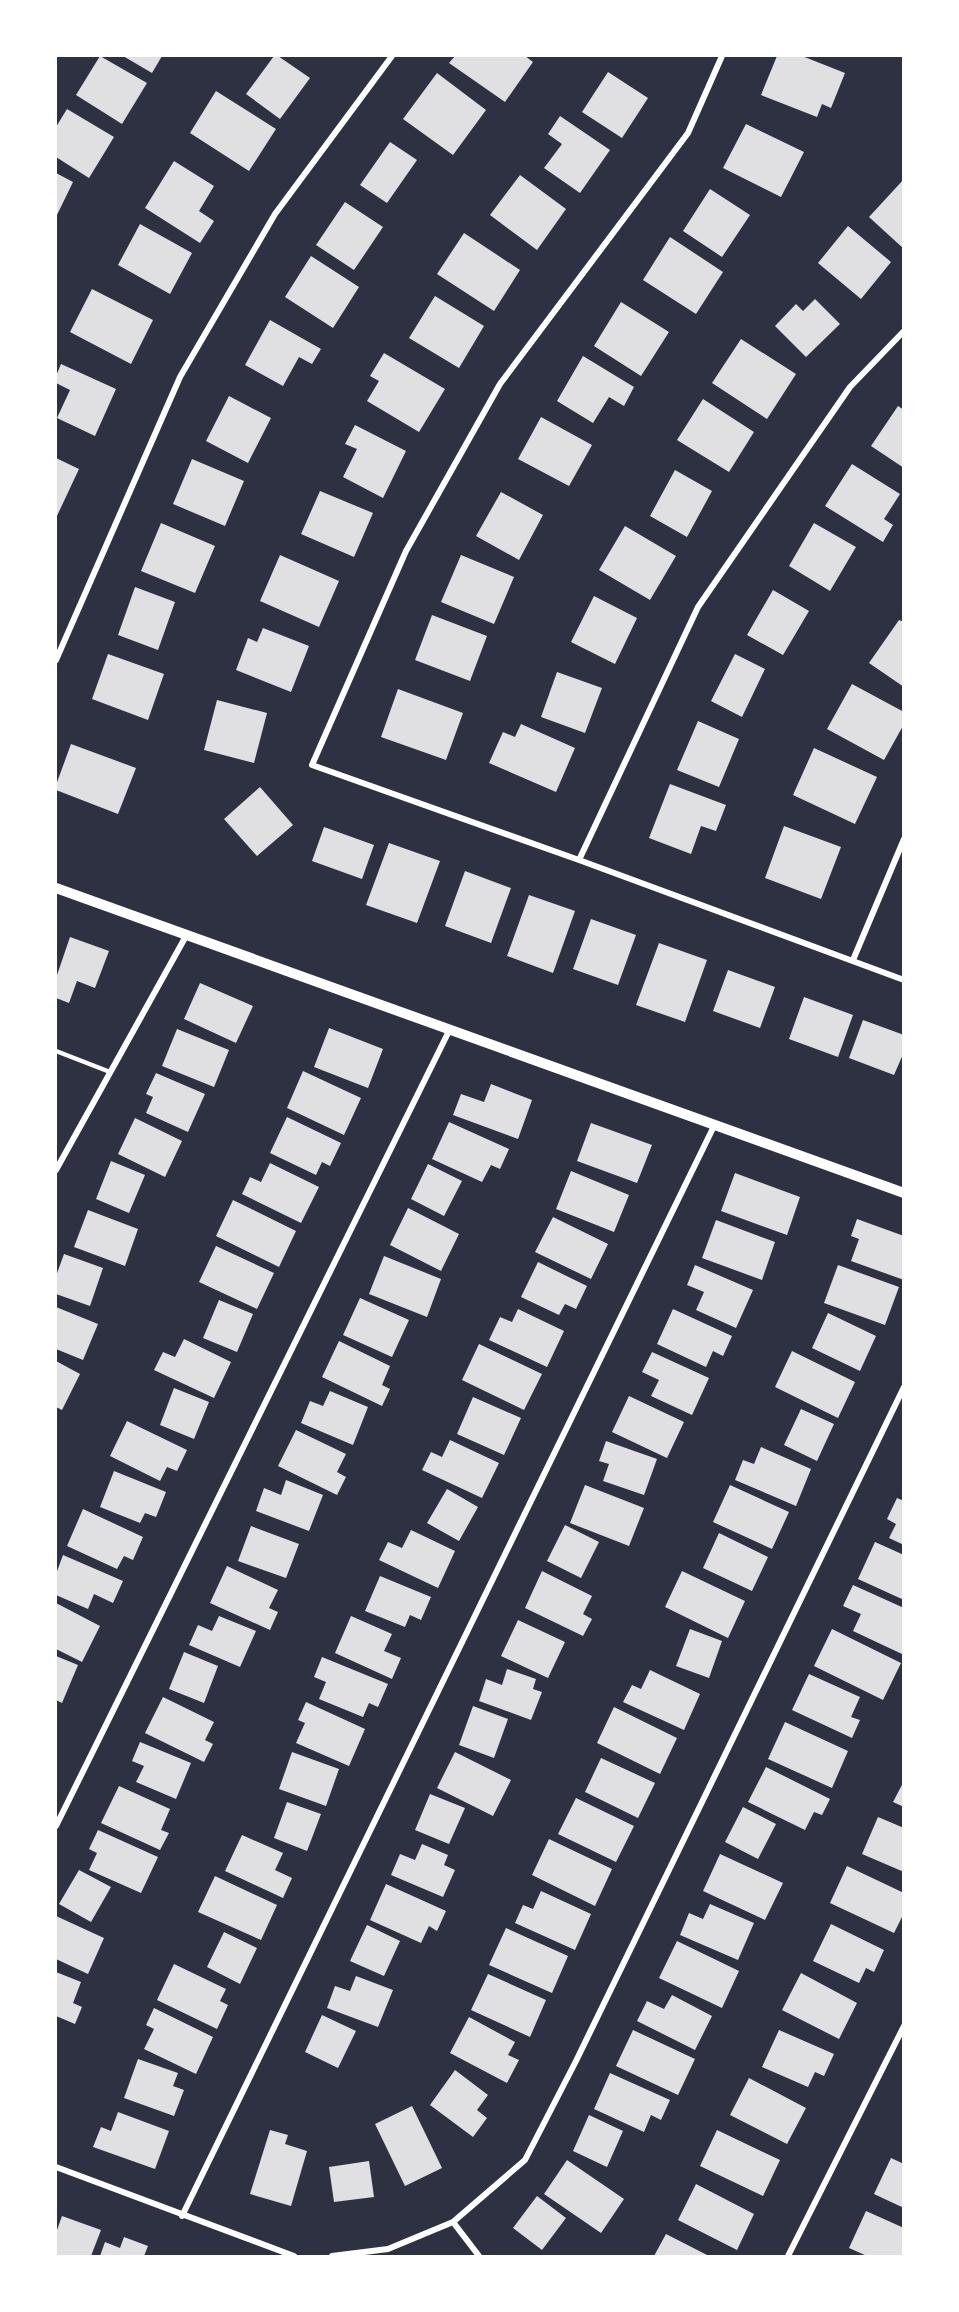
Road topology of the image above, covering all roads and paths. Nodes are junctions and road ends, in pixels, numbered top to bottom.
1 (392, 56) edge
2 (722, 56) edge
3 (903, 331) edge
4 (56, 660) edge
5 (903, 839) edge
6 (579, 860) junction
7 (56, 888) edge
8 (186, 936) junction
9 (853, 960) junction
10 (903, 980) edge
11 (450, 1031) junction
12 (56, 1052) edge
13 (110, 1072) junction
14 (716, 1124) junction
15 (56, 1170) edge
16 (903, 1193) edge
17 (903, 1387) edge
18 (56, 1826) edge
19 (903, 2026) edge
20 (56, 2167) edge
21 (182, 2216) junction
22 (453, 2222) junction
23 (294, 2256) edge
24 (332, 2256) edge
25 (479, 2256) edge
26 (788, 2256) edge

1 - 4 street
2 - 6 street
3 - 6 street
5 - 9 street
6 - 9 street
7 - 8 street
8 - 11 street
8 - 13 street
9 - 10 street
11 - 14 street
11 - 18 street
12 - 13 lane
13 - 15 street
14 - 16 street
14 - 21 street
17 - 22 street
19 - 26 street
20 - 21 street
21 - 23 street
22 - 24 street
22 - 25 street

